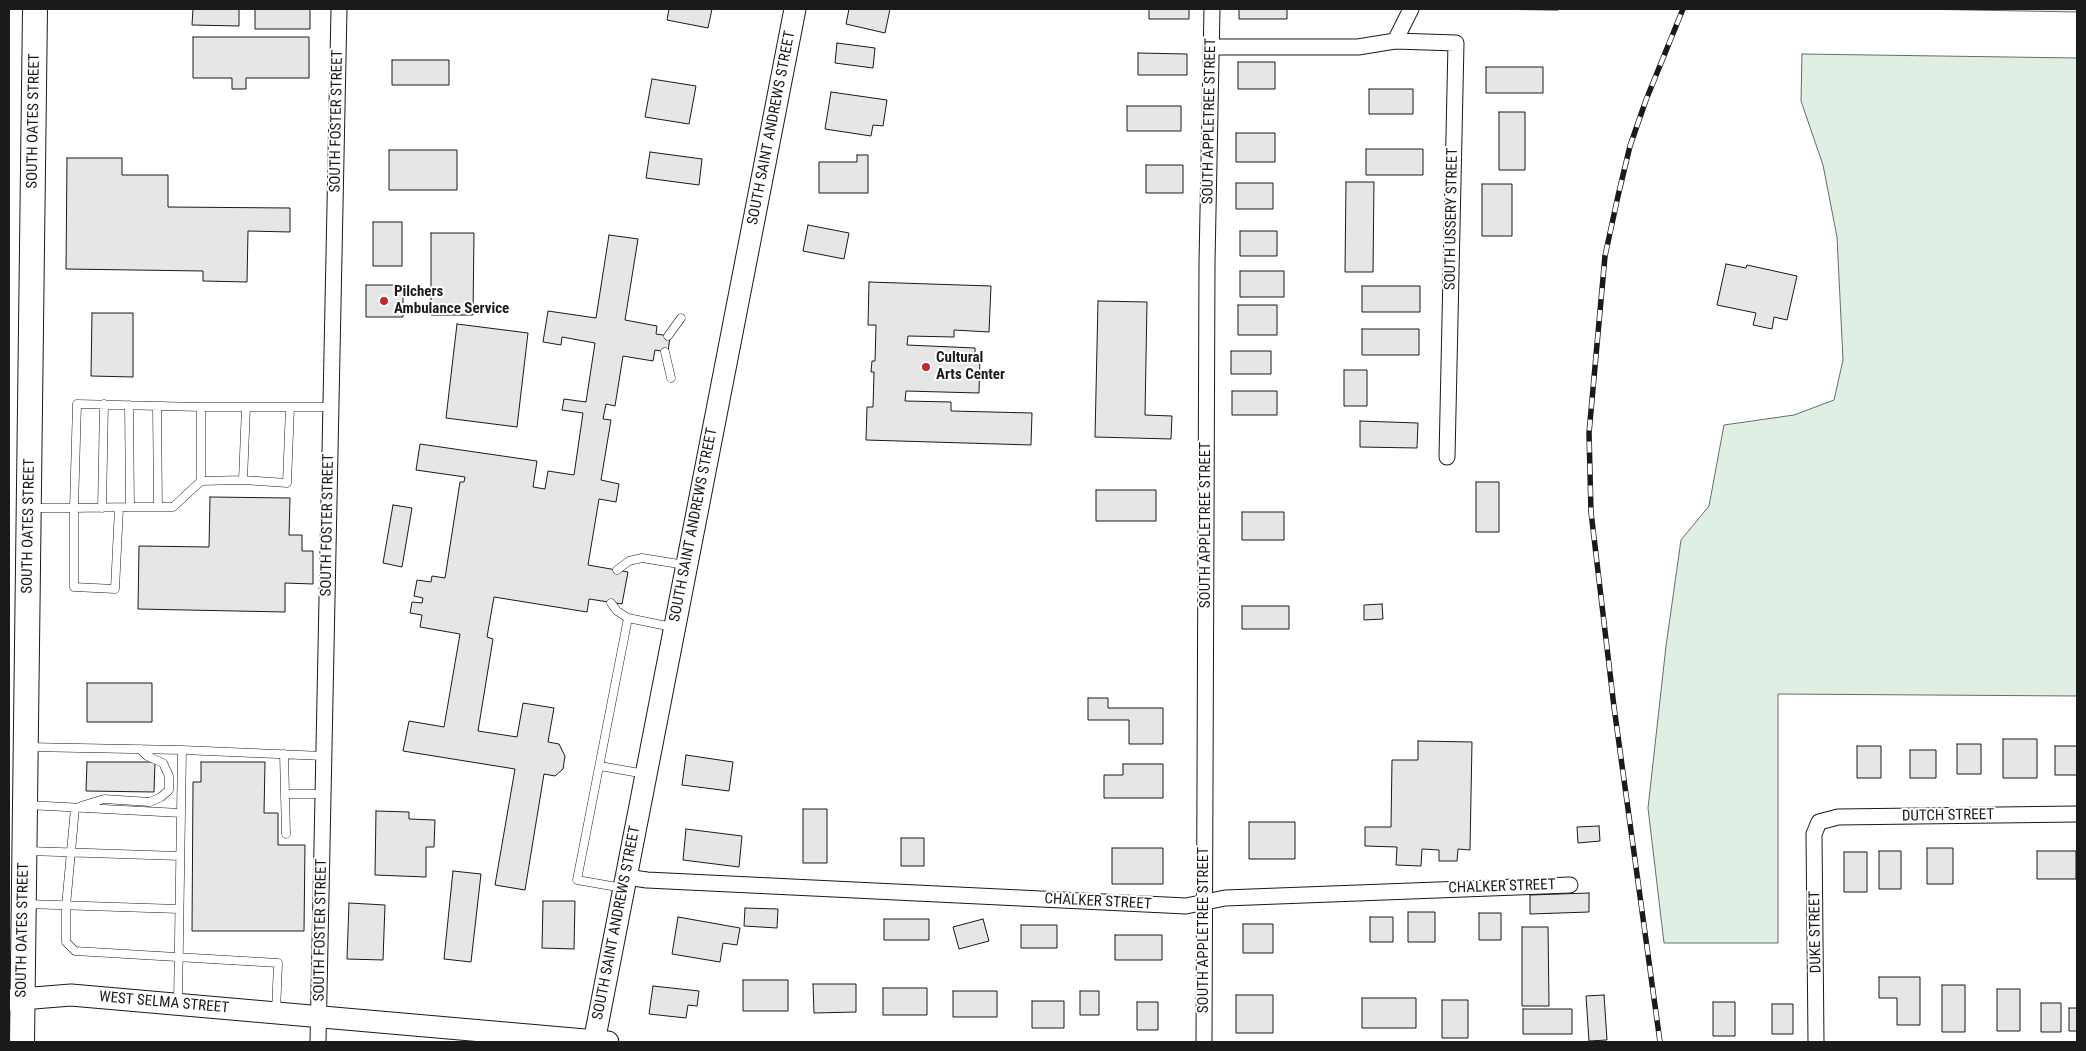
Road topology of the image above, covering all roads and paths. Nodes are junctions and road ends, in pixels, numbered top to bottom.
1 (36, 9) edge
2 (340, 9) edge
3 (795, 9) edge
4 (1212, 9) edge
5 (1411, 9) edge
6 (1395, 41) junction
7 (1211, 46) junction
8 (681, 318) dead end
9 (668, 336) dead end
10 (665, 352) dead end
11 (671, 378) dead end
12 (104, 404) junction
13 (129, 405) junction
14 (157, 406) junction
15 (201, 407) junction
16 (246, 407) junction
17 (290, 407) junction
18 (331, 407) junction
19 (1447, 458) dead end
20 (243, 480) junction
21 (201, 481) junction
22 (130, 507) junction
23 (158, 507) junction
24 (30, 508) junction
25 (74, 508) junction
26 (102, 508) junction
27 (119, 508) junction
28 (686, 565) junction
29 (617, 570) dead end
30 (611, 603) dead end
31 (628, 618) junction
32 (674, 628) junction
33 (26, 747) junction
34 (140, 749) junction
35 (182, 750) junction
36 (284, 754) junction
37 (324, 756) junction
38 (600, 766) junction
39 (646, 774) junction
40 (285, 794) junction
41 (323, 794) junction
42 (24, 804) junction
43 (75, 808) junction
44 (181, 814) junction
45 (2077, 814) edge
46 (1819, 822) joint
47 (286, 834) dead end
48 (24, 851) junction
49 (70, 852) junction
50 (180, 856) junction
51 (625, 882) junction
52 (1570, 885) dead end
53 (1204, 902) junction
54 (23, 904) junction
55 (66, 906) junction
56 (179, 909) junction
57 (179, 956) junction
58 (15, 1000) edge
59 (178, 1005) junction
60 (276, 1013) junction
61 (319, 1017) junction
62 (22, 1042) edge
63 (318, 1042) edge
64 (599, 1042) edge
65 (1204, 1042) edge
66 (1816, 1042) edge

1 - 24 main road, SOUTH OATES STREET
2 - 18 street, SOUTH FOSTER STREET
3 - 28 street, SOUTH SAINT ANDREWS STREET
4 - 7 street, SOUTH APPLETREE STREET
5 - 6 street
6 - 7 street, SOUTH USSERY STREET
6 - 19 street, SOUTH USSERY STREET
7 - 53 street, SOUTH APPLETREE STREET
8 - 9 lane
10 - 11 lane
12 - 13 lane
12 - 25 lane
12 - 26 lane
13 - 14 lane
13 - 22 lane
14 - 15 lane
14 - 23 lane
15 - 16 lane
15 - 21 lane
16 - 17 lane
16 - 20 lane
17 - 18 lane
17 - 20 lane
18 - 37 street, SOUTH FOSTER STREET
20 - 21 lane
21 - 23 lane
22 - 23 lane
22 - 27 lane
24 - 25 lane
24 - 33 main road, SOUTH OATES STREET
25 - 26 lane
25 - 27 lane
26 - 27 lane
28 - 29 lane
28 - 32 street, SOUTH SAINT ANDREWS STREET
30 - 31 lane
31 - 32 lane
31 - 38 lane
32 - 39 street, SOUTH SAINT ANDREWS STREET
33 - 34 lane
33 - 42 main road, SOUTH OATES STREET
34 - 35 lane
34 - 43 lane
35 - 36 lane
35 - 44 lane
36 - 37 lane
36 - 40 lane
37 - 41 street, SOUTH FOSTER STREET
38 - 39 lane
38 - 51 lane
39 - 51 street, SOUTH SAINT ANDREWS STREET
40 - 41 lane
40 - 47 lane
41 - 61 street, SOUTH FOSTER STREET
42 - 43 lane
42 - 48 main road, SOUTH OATES STREET
43 - 44 lane
43 - 49 lane
44 - 50 lane
45 - 46 street, DUTCH STREET
46 - 66 street, DUKE STREET
48 - 49 lane
48 - 54 main road, SOUTH OATES STREET
49 - 50 lane
49 - 55 lane
50 - 56 lane
51 - 53 street, CHALKER STREET
51 - 64 street, SOUTH SAINT ANDREWS STREET
52 - 53 street, CHALKER STREET
53 - 65 street, SOUTH APPLETREE STREET
54 - 55 lane
54 - 58 main road, SOUTH OATES STREET
55 - 56 lane
55 - 57 lane
56 - 57 lane
57 - 59 lane
57 - 60 lane
58 - 59 street, WEST SELMA STREET
58 - 62 main road, SOUTH OATES STREET
59 - 60 street, WEST SELMA STREET
60 - 61 street, WEST SELMA STREET
61 - 63 street, SOUTH FOSTER STREET
61 - 64 street, WEST SELMA STREET

